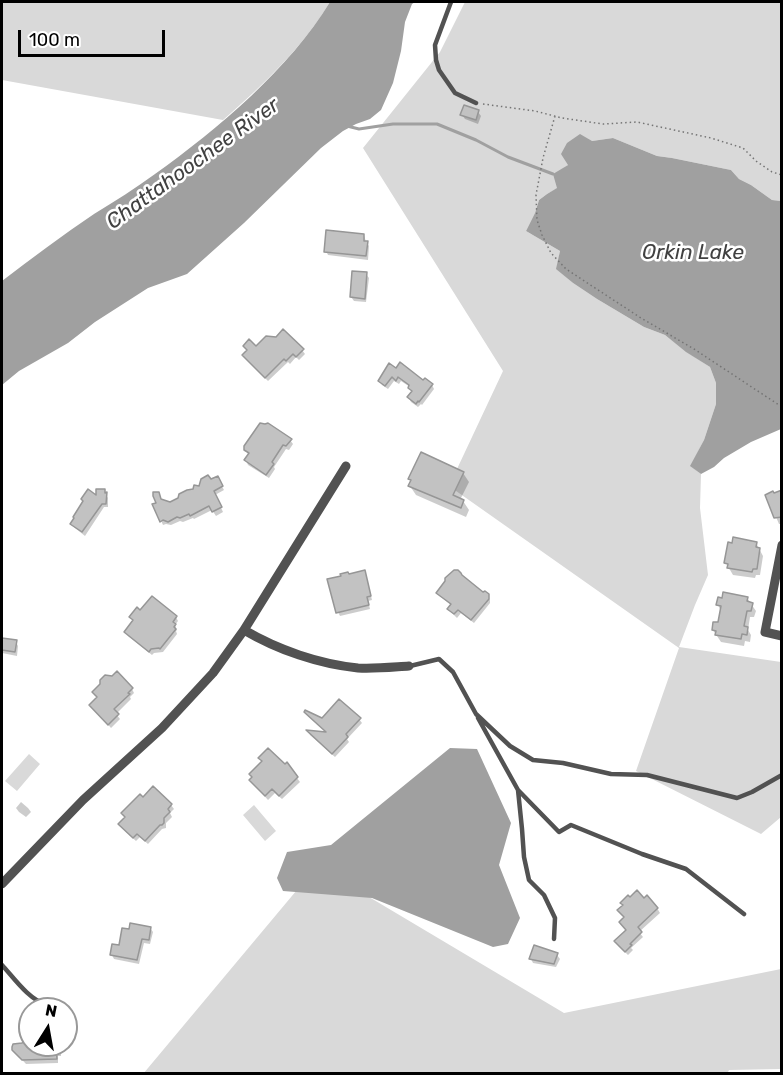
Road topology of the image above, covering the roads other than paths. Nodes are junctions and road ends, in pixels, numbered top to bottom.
1 (451, 2) edge
2 (476, 103) road end
3 (346, 466) dead end
4 (782, 545) edge
5 (244, 630) junction
6 (782, 636) edge
7 (409, 666) joint
8 (476, 714) junction
9 (782, 775) edge
10 (518, 790) junction
11 (2, 884) edge
12 (744, 914) dead end
13 (554, 939) dead end
14 (2, 965) edge
15 (32, 997) edge

1 - 2 lane
3 - 5 street
4 - 6 street
5 - 7 street
5 - 11 street
7 - 8 lane
8 - 9 lane
8 - 10 lane
10 - 12 lane
10 - 13 lane
14 - 15 lane

